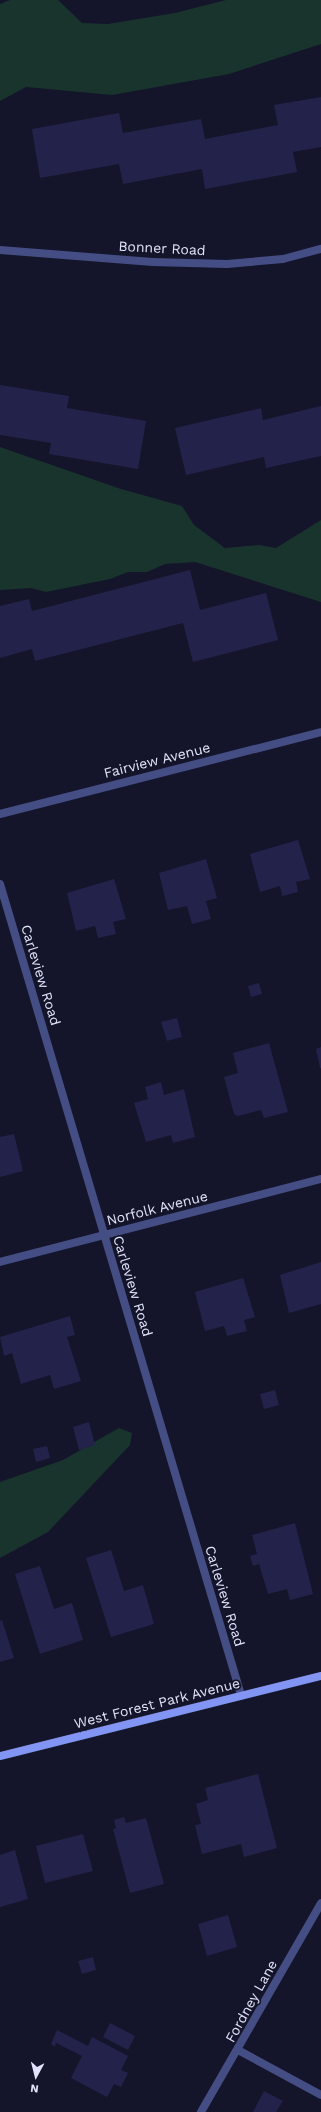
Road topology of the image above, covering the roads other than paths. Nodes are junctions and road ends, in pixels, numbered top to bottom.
1 (321, 248) edge
2 (0, 250) edge
3 (321, 732) edge
4 (0, 814) edge
5 (0, 884) edge
6 (321, 1179) edge
7 (104, 1235) junction
8 (0, 1262) edge
9 (321, 1676) edge
10 (241, 1695) junction
11 (0, 1756) edge
12 (321, 1903) edge
13 (238, 2050) junction
14 (321, 2095) edge
15 (201, 2112) edge

1 - 2 street, Bonner Road
3 - 4 street, Fairview Avenue
5 - 7 street, Carleview Road
6 - 7 street, Norfolk Avenue
7 - 8 street, Norfolk Avenue
7 - 10 street, Carleview Road
9 - 10 main road, West Forest Park Avenue
10 - 11 main road, West Forest Park Avenue
12 - 13 street, Fordney Lane
13 - 14 street
13 - 15 street, Fordney Lane

